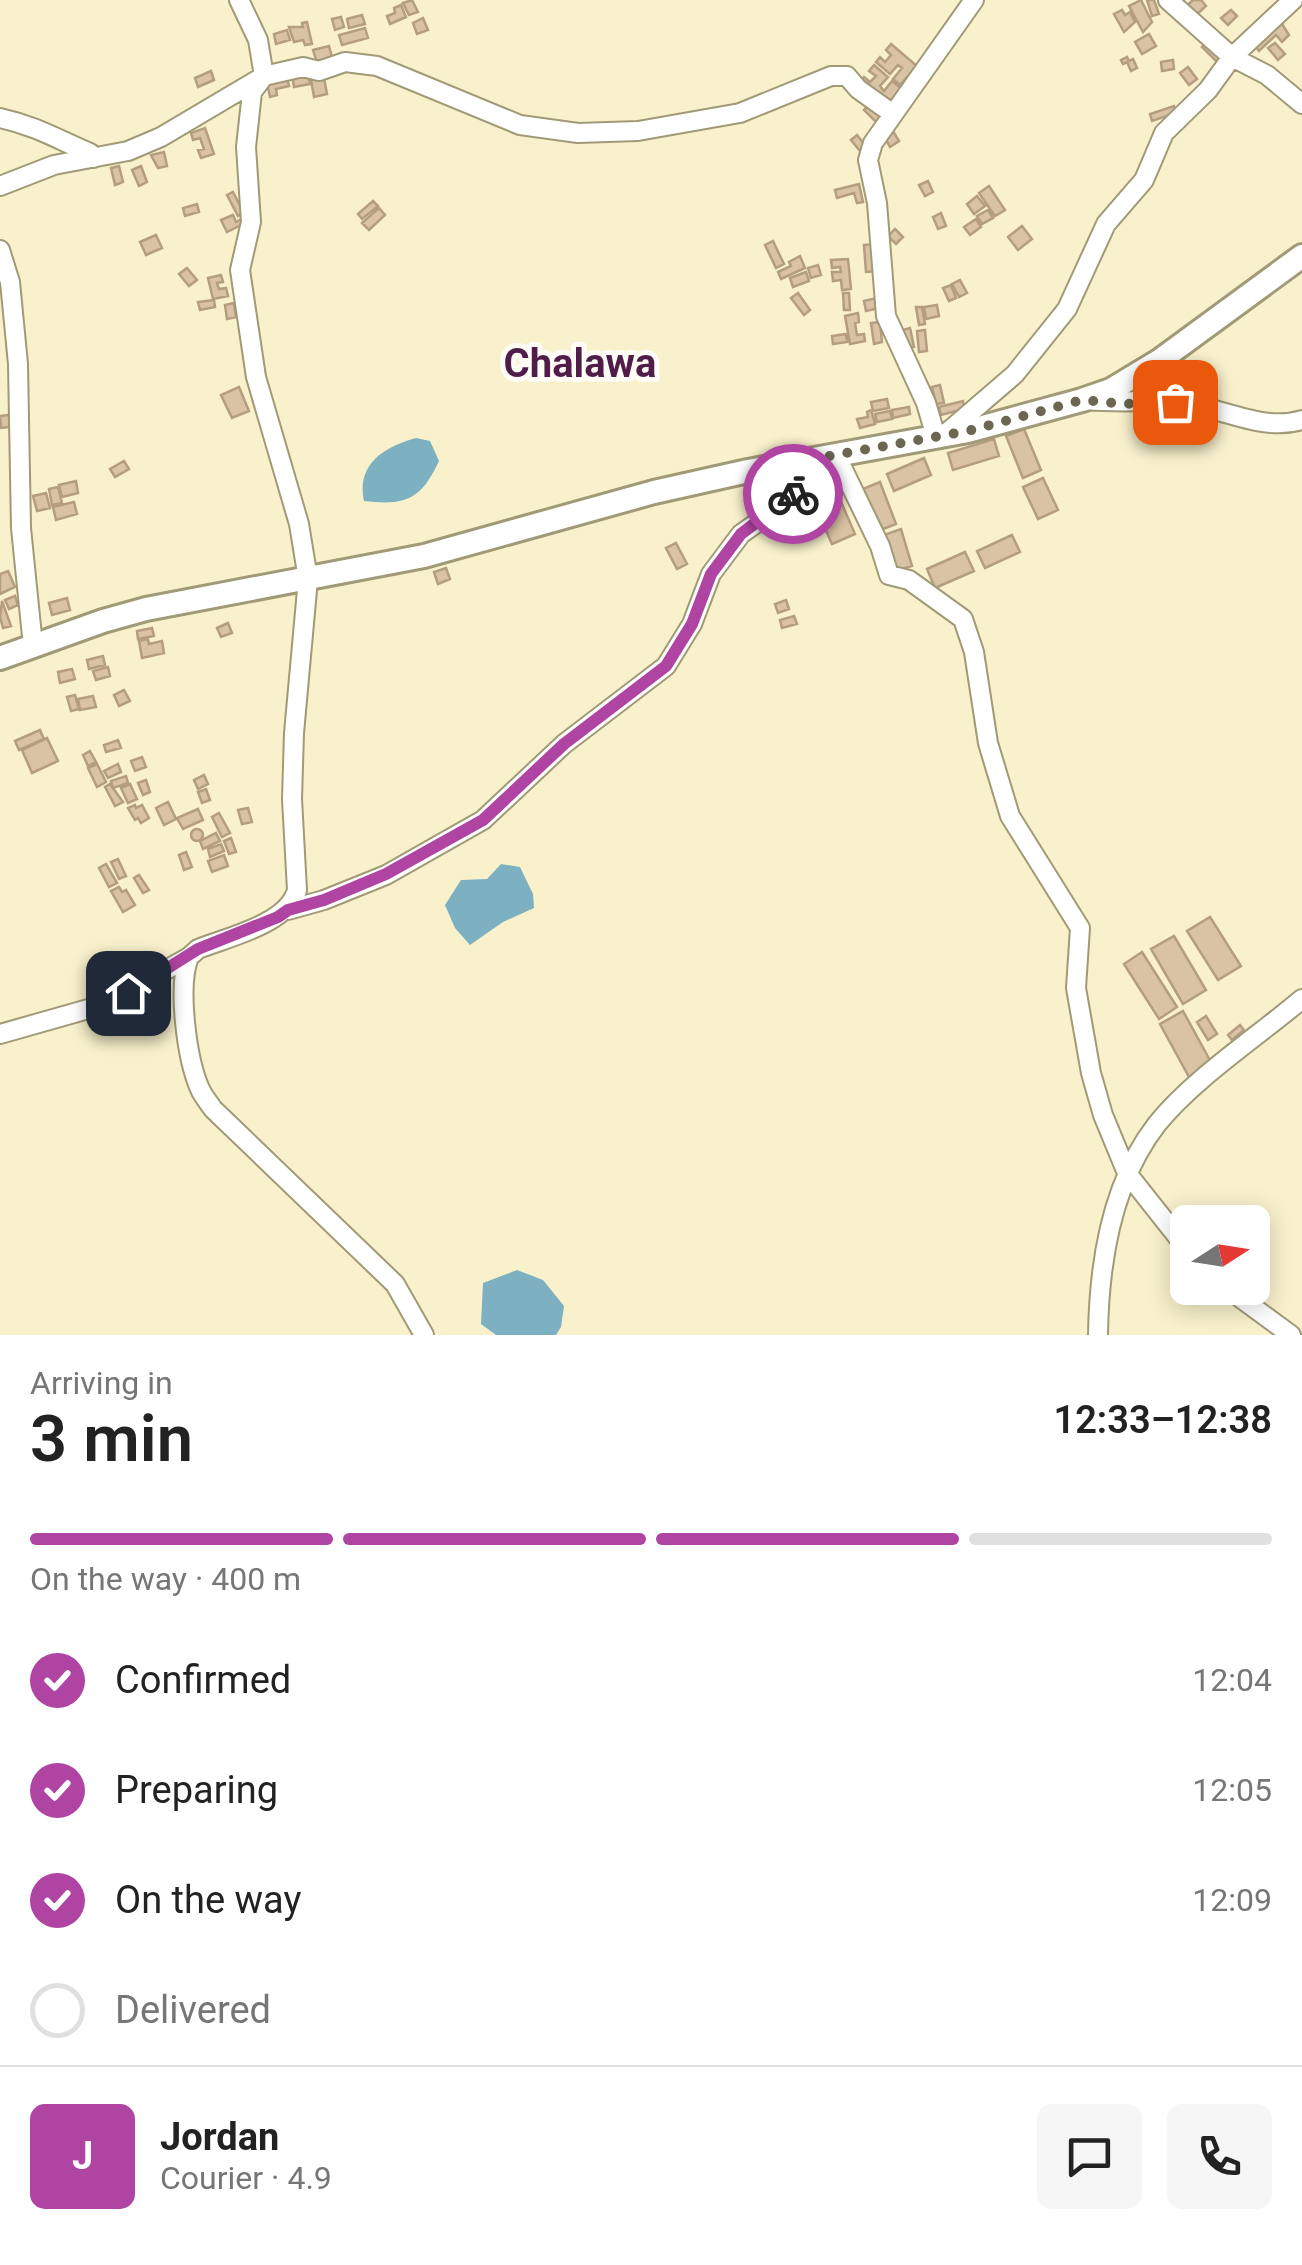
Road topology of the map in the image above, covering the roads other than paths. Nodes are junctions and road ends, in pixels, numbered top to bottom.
1 (238, 0) edge
2 (974, 0) edge
3 (1168, 0) edge
4 (1293, 0) edge
5 (1232, 57) junction
6 (264, 76) junction
7 (1302, 104) edge
8 (894, 114) junction
9 (0, 118) edge
10 (93, 158) junction
11 (0, 186) edge
12 (0, 250) edge
13 (1302, 256) edge
14 (1082, 400) junction
15 (1302, 420) edge
16 (939, 437) junction
17 (830, 456) junction
18 (308, 578) junction
19 (33, 646) junction
20 (0, 658) edge
21 (288, 910) junction
22 (189, 957) junction
23 (1302, 999) edge
24 (0, 1034) edge
25 (1127, 1173) junction
26 (1170, 1227) edge
27 (1250, 1305) edge
28 (424, 1335) edge
29 (1098, 1335) edge
30 (1291, 1335) edge

1 - 6 street
2 - 8 street
3 - 5 street
4 - 5 street
5 - 7 street
5 - 16 street
6 - 8 street
6 - 10 street
6 - 18 street
8 - 16 street
9 - 10 street
10 - 11 street
12 - 19 street
13 - 14 street
14 - 15 street
14 - 16 street
16 - 17 street
17 - 18 street
17 - 21 street
17 - 25 street
18 - 19 street
18 - 21 street
19 - 20 street
21 - 22 street
22 - 24 street
22 - 28 street
23 - 25 street
25 - 26 street
25 - 29 street
27 - 30 street

